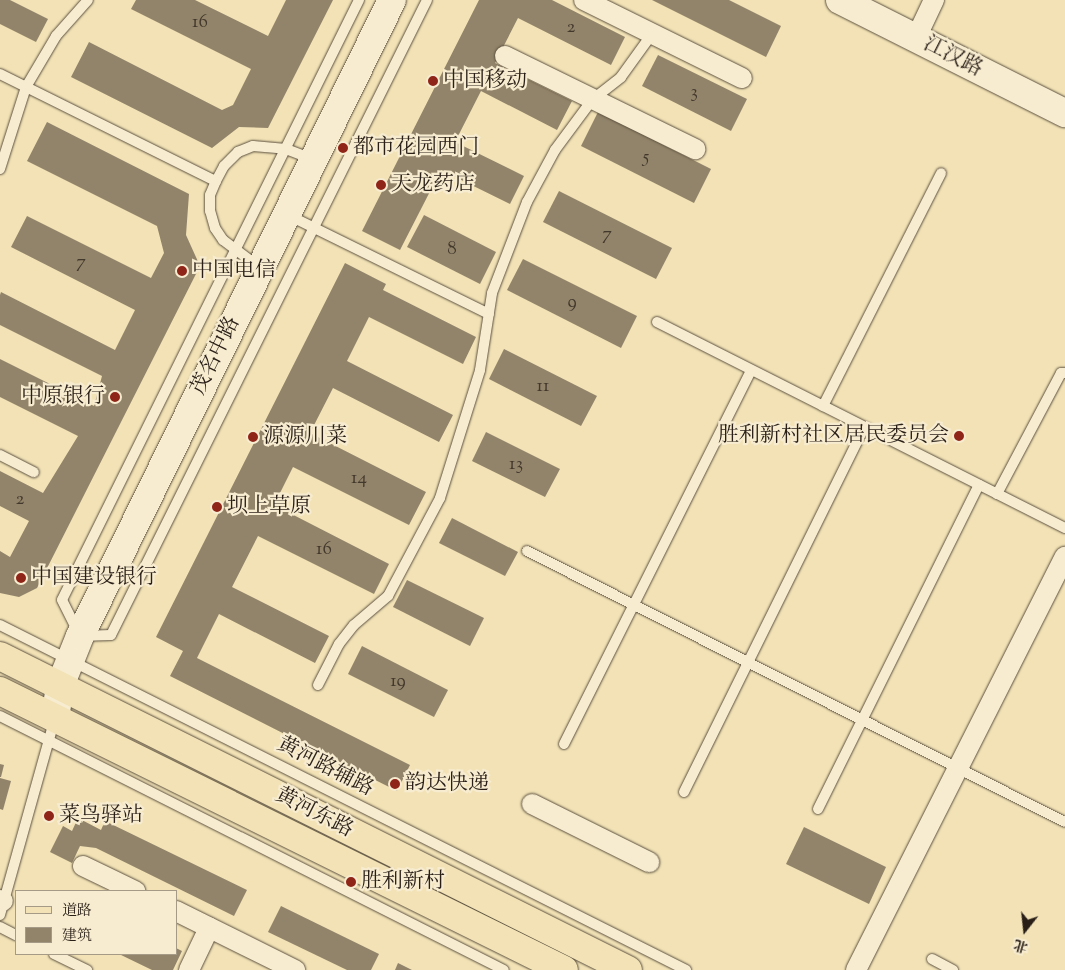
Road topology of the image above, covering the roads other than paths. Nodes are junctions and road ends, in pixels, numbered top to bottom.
1 (88, 0) edge
2 (359, 0) edge
3 (392, 0) edge
4 (427, 0) edge
5 (584, 0) edge
6 (840, 0) edge
7 (934, 0) edge
8 (652, 34) junction
9 (916, 38) junction
10 (505, 56) dead end
11 (0, 74) edge
12 (742, 78) dead end
13 (26, 87) junction
14 (592, 100) junction
15 (1065, 113) edge
16 (286, 149) junction
17 (694, 150) dead end
18 (312, 158) junction
19 (0, 169) edge
20 (941, 173) dead end
21 (216, 181) junction
22 (286, 214) junction
23 (314, 227) junction
24 (235, 250) junction
25 (259, 267) junction
26 (489, 314) junction
27 (656, 322) dead end
28 (751, 370) junction
29 (1065, 373) edge
30 (823, 406) junction
31 (864, 427) junction
32 (0, 454) edge
33 (34, 472) dead end
34 (979, 485) junction
35 (997, 494) junction
36 (1065, 528) edge
37 (527, 551) dead end
38 (1065, 557) edge
39 (634, 605) junction
40 (0, 625) edge
41 (75, 647) junction
42 (0, 656) edge
43 (748, 662) junction
44 (318, 685) dead end
45 (60, 686) junction
46 (0, 691) edge
47 (0, 716) edge
48 (862, 720) junction
49 (52, 729) junction
50 (564, 744) dead end
51 (958, 768) junction
52 (684, 792) dead end
53 (532, 804) dead end
54 (818, 809) dead end
55 (1065, 822) edge
56 (649, 862) dead end
57 (83, 866) dead end
58 (133, 890) edge
59 (1, 905) edge
60 (178, 913) edge
61 (0, 927) edge
62 (209, 928) junction
63 (15, 934) edge
64 (56, 955) edge
65 (932, 959) dead end
66 (87, 970) edge
67 (188, 970) edge
68 (296, 970) edge
69 (504, 970) edge
70 (564, 970) edge
71 (628, 970) edge
72 (686, 970) edge
73 (856, 970) edge
74 (952, 970) edge

1 - 13 lane
2 - 16 lane
3 - 18 street, 茂名中路
4 - 23 lane
5 - 8 street
6 - 9 street, 江汉路
7 - 9 street
8 - 12 street
8 - 14 lane
9 - 15 street, 江汉路
10 - 14 street
11 - 13 lane
13 - 19 lane
13 - 21 lane
14 - 17 street
14 - 26 lane
16 - 18 lane
16 - 21 lane
16 - 24 lane
18 - 22 street, 茂名中路
20 - 30 lane
21 - 24 lane
22 - 23 lane
22 - 25 street, 茂名中路
23 - 26 lane
23 - 41 lane
24 - 25 lane
24 - 41 lane
25 - 41 street, 茂名中路
26 - 44 lane
27 - 28 lane
28 - 30 lane
28 - 39 lane
29 - 35 lane
30 - 31 lane
31 - 34 lane
31 - 43 lane
32 - 33 lane
34 - 35 lane
34 - 48 lane
35 - 36 lane
37 - 39 lane
38 - 51 street
39 - 43 lane
39 - 50 lane
40 - 41 lane, 黄河路辅路
41 - 45 street, 茂名中路
41 - 72 lane, 黄河路辅路
42 - 45 main road, 黄河东路
43 - 48 lane
43 - 52 lane
45 - 49 street, 茂名中路
45 - 71 main road, 黄河东路
46 - 49 main road, 黄河东路
47 - 49 lane
48 - 51 lane
48 - 54 lane
49 - 59 lane
49 - 69 lane
49 - 70 main road, 黄河东路
51 - 55 lane
51 - 73 street
53 - 56 street
57 - 58 street
60 - 62 street
61 - 63 lane
62 - 67 street
62 - 68 street
64 - 66 lane
65 - 74 lane

